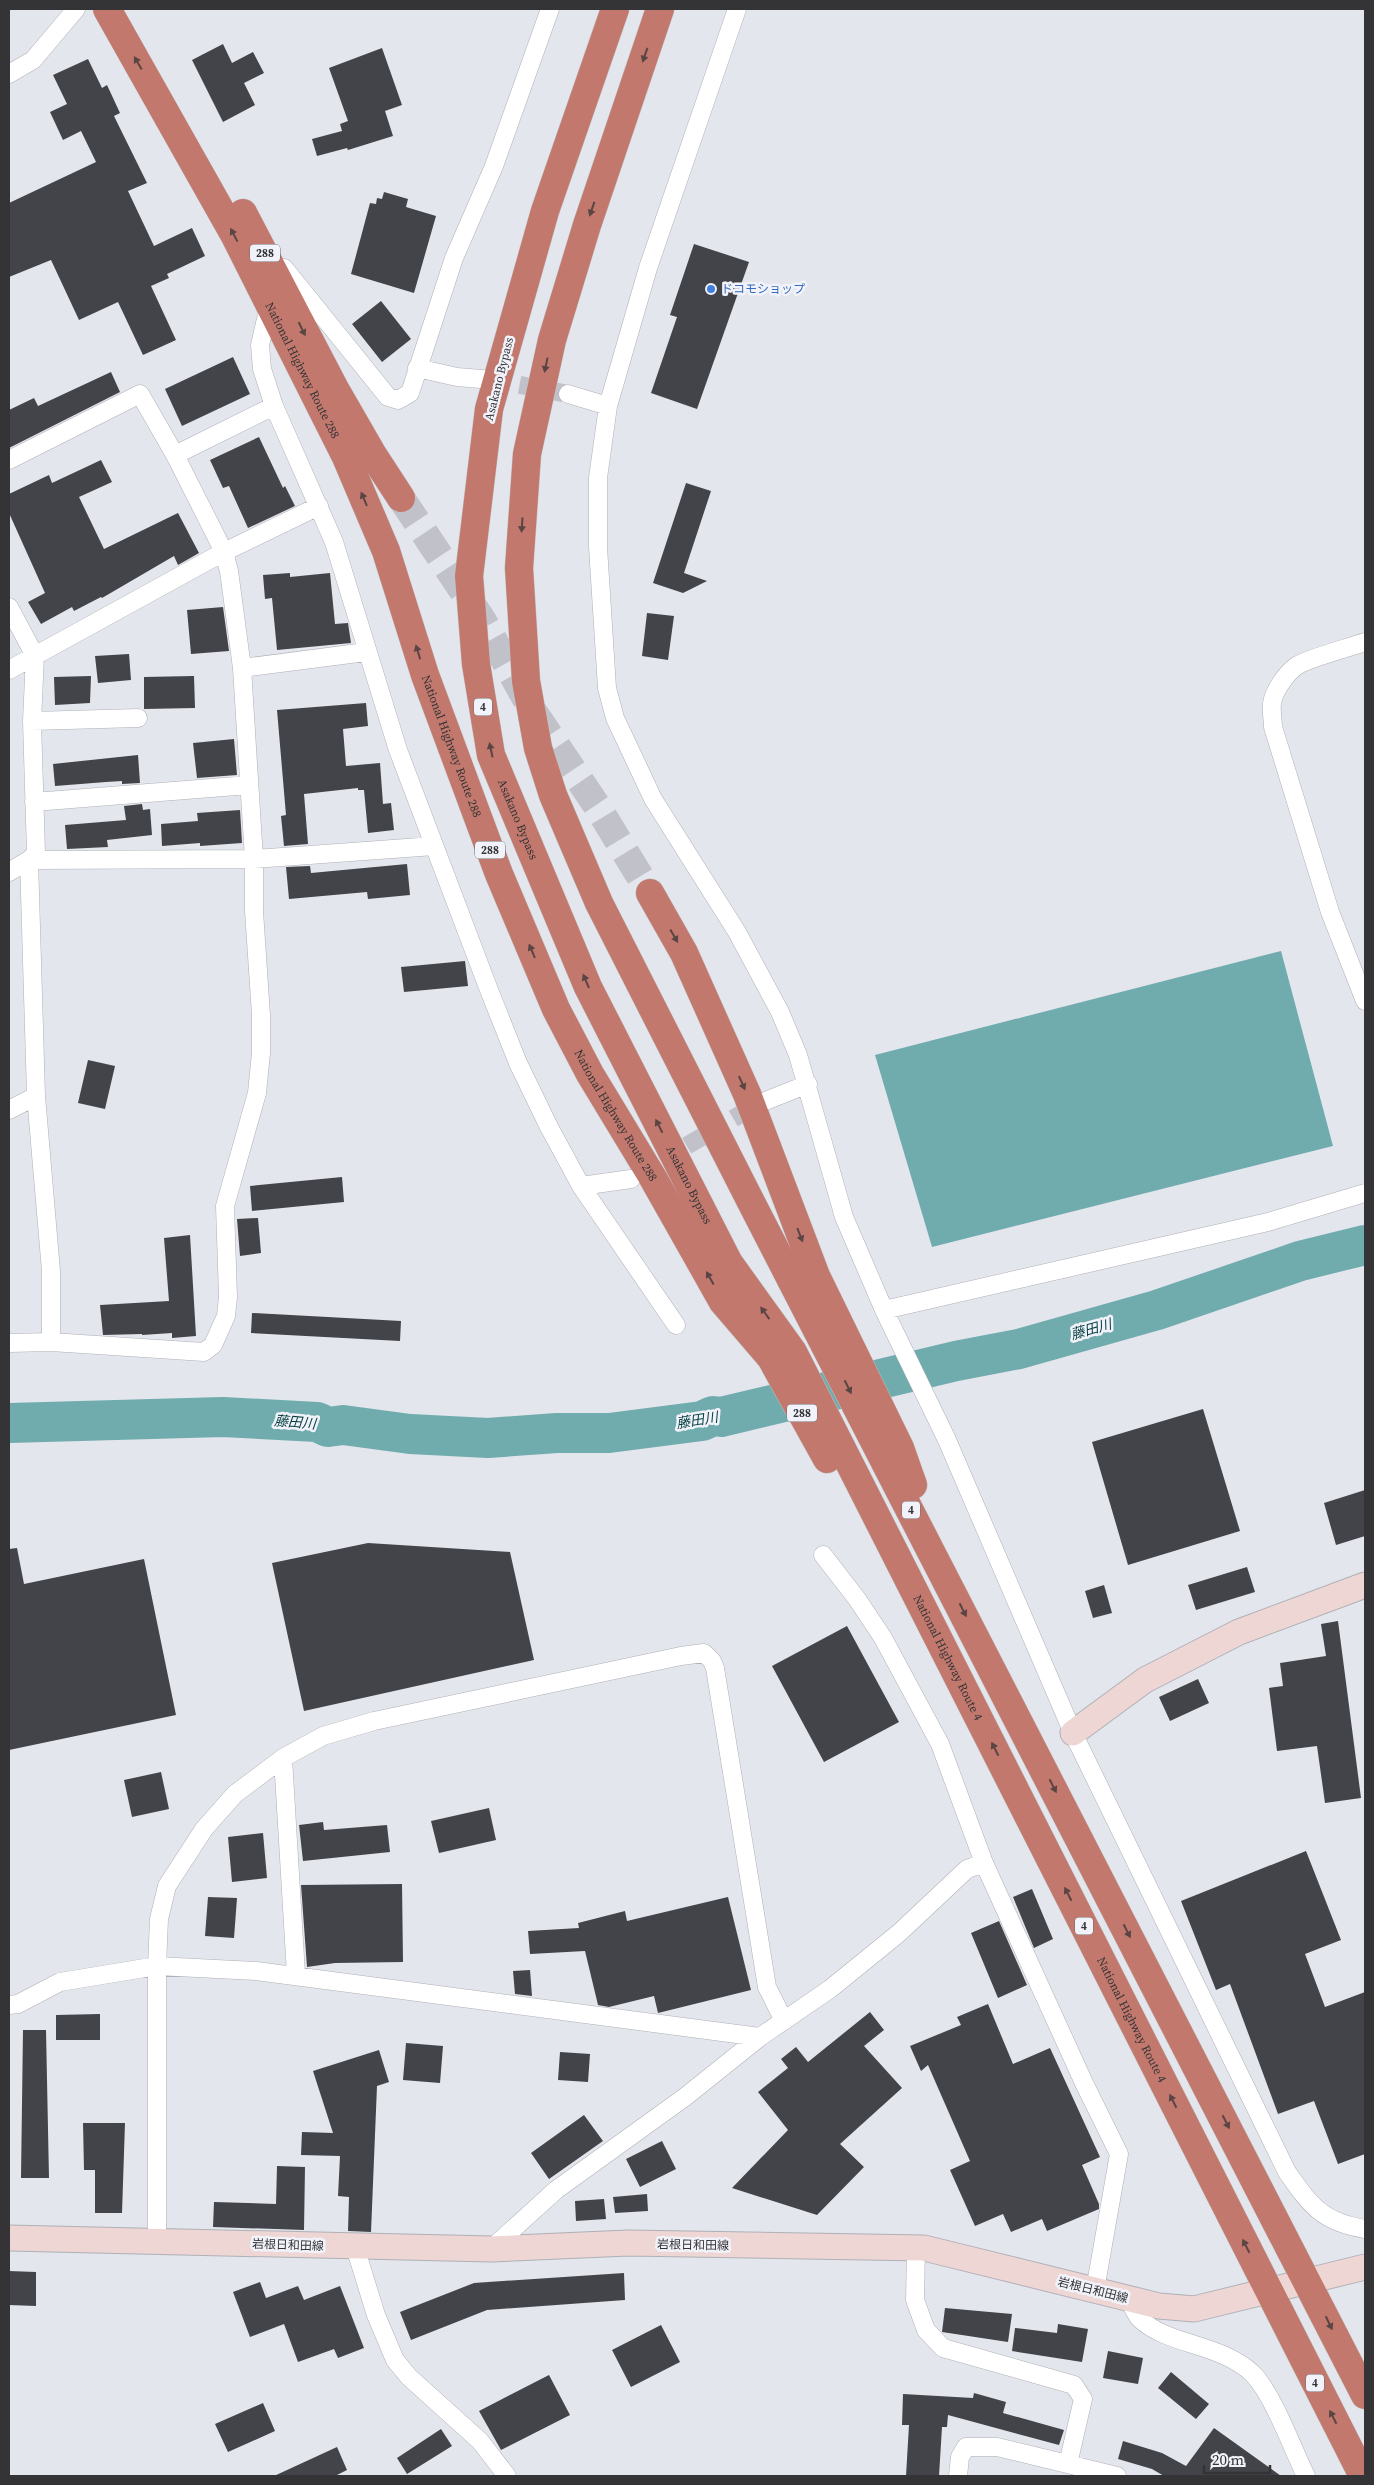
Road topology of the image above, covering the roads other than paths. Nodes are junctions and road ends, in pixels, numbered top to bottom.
1 (76, 9) edge
2 (107, 9) edge
3 (129, 9) edge
4 (550, 9) edge
5 (615, 9) edge
6 (660, 9) edge
7 (737, 9) edge
8 (9, 74) edge
9 (256, 235) junction
10 (272, 310) junction
11 (417, 368) junction
12 (492, 380) tunnel mouth
13 (568, 394) tunnel mouth
14 (274, 406) junction
15 (608, 406) junction
16 (175, 455) junction
17 (9, 460) edge
18 (401, 498) tunnel mouth
19 (319, 506) junction
20 (224, 552) junction
21 (9, 607) edge
22 (1365, 642) edge
23 (366, 652) junction
24 (35, 656) junction
25 (242, 668) junction
26 (9, 670) edge
27 (138, 718) dead end
28 (32, 721) junction
29 (250, 785) junction
30 (34, 802) junction
31 (434, 846) junction
32 (254, 858) junction
33 (30, 860) junction
34 (9, 872) edge
35 (650, 893) tunnel mouth
36 (1365, 1000) edge
37 (808, 1084) junction
38 (36, 1096) junction
39 (763, 1102) tunnel mouth
40 (9, 1110) edge
41 (631, 1179) tunnel mouth
42 (581, 1186) junction
43 (1365, 1193) edge
44 (884, 1310) junction
45 (676, 1325) dead end
46 (835, 1341) junction
47 (51, 1342) junction
48 (9, 1343) edge
49 (782, 1355) junction
50 (823, 1554) dead end
51 (901, 1563) joint
52 (1365, 1585) edge
53 (1073, 1733) junction
54 (283, 1758) junction
55 (984, 1863) junction
56 (156, 1966) junction
57 (296, 1974) junction
58 (9, 2005) edge
59 (784, 2021) junction
60 (760, 2037) junction
61 (1365, 2229) edge
62 (9, 2238) edge
63 (157, 2242) junction
64 (355, 2247) junction
65 (916, 2248) junction
66 (490, 2249) junction
67 (1365, 2267) edge
68 (1308, 2280) junction
69 (1095, 2290) junction
70 (1268, 2290) junction
71 (1129, 2299) junction
72 (1365, 2395) edge
73 (1068, 2464) junction
74 (507, 2476) edge
75 (958, 2476) edge
76 (1117, 2476) edge
77 (1306, 2476) edge
78 (1362, 2476) edge

1 - 8 street
10 -> 2 highway, National Highway Route 288 / 288
3 - 9 highway, National Highway Route 288 / 288
4 - 11 street
49 -> 5 highway, Asakano Bypass / 4
6 -> 46 highway
7 - 15 street
9 - 11 street
9 -> 18 highway, National Highway Route 288 / 288
10 - 14 street
49 -> 10 highway, National Highway Route 288 / 288
11 - 12 street
13 - 15 street
14 - 16 street
14 - 19 street
15 - 37 street
16 - 17 street
16 - 20 street
19 - 20 street
19 - 23 street
20 - 24 street
20 - 25 street
21 - 24 street
22 - 36 street
23 - 25 street
23 - 31 street
24 - 26 street
24 - 28 street
25 - 29 street
27 - 28 street
28 - 30 street
29 - 30 street
29 - 32 street
30 - 33 street
31 - 32 street
31 - 42 street
32 - 33 street
32 - 47 street
33 - 34 street
33 - 38 street
35 -> 46 highway
37 - 39 street
37 - 44 street
38 - 40 street
38 - 47 street
41 - 42 street
42 - 45 street
43 - 44 street
44 - 53 street
46 -> 68 highway
47 - 48 street
49 - 51 highway, National Highway Route 288 / 288
50 - 55 street
70 -> 51 highway, National Highway Route 4 / 4
52 - 53 main road
53 - 61 street
54 - 56 street
54 - 57 street
54 - 59 street
55 - 59 street
55 - 69 street
56 - 57 street
56 - 58 street
56 - 63 street
57 - 60 street
59 - 60 street
60 - 66 street
62 - 63 main road, 岩根日和田線
63 - 64 main road, 岩根日和田線
64 - 66 main road, 岩根日和田線
64 - 74 street
65 - 66 main road, 岩根日和田線
65 - 69 main road, 岩根日和田線
65 - 73 street
67 - 68 main road, 岩根日和田線
68 - 70 main road, 岩根日和田線
68 -> 72 highway
69 - 71 main road, 岩根日和田線
70 - 71 main road, 岩根日和田線
78 -> 70 highway, National Highway Route 4 / 4
71 - 77 street
73 - 75 street
73 - 76 street

